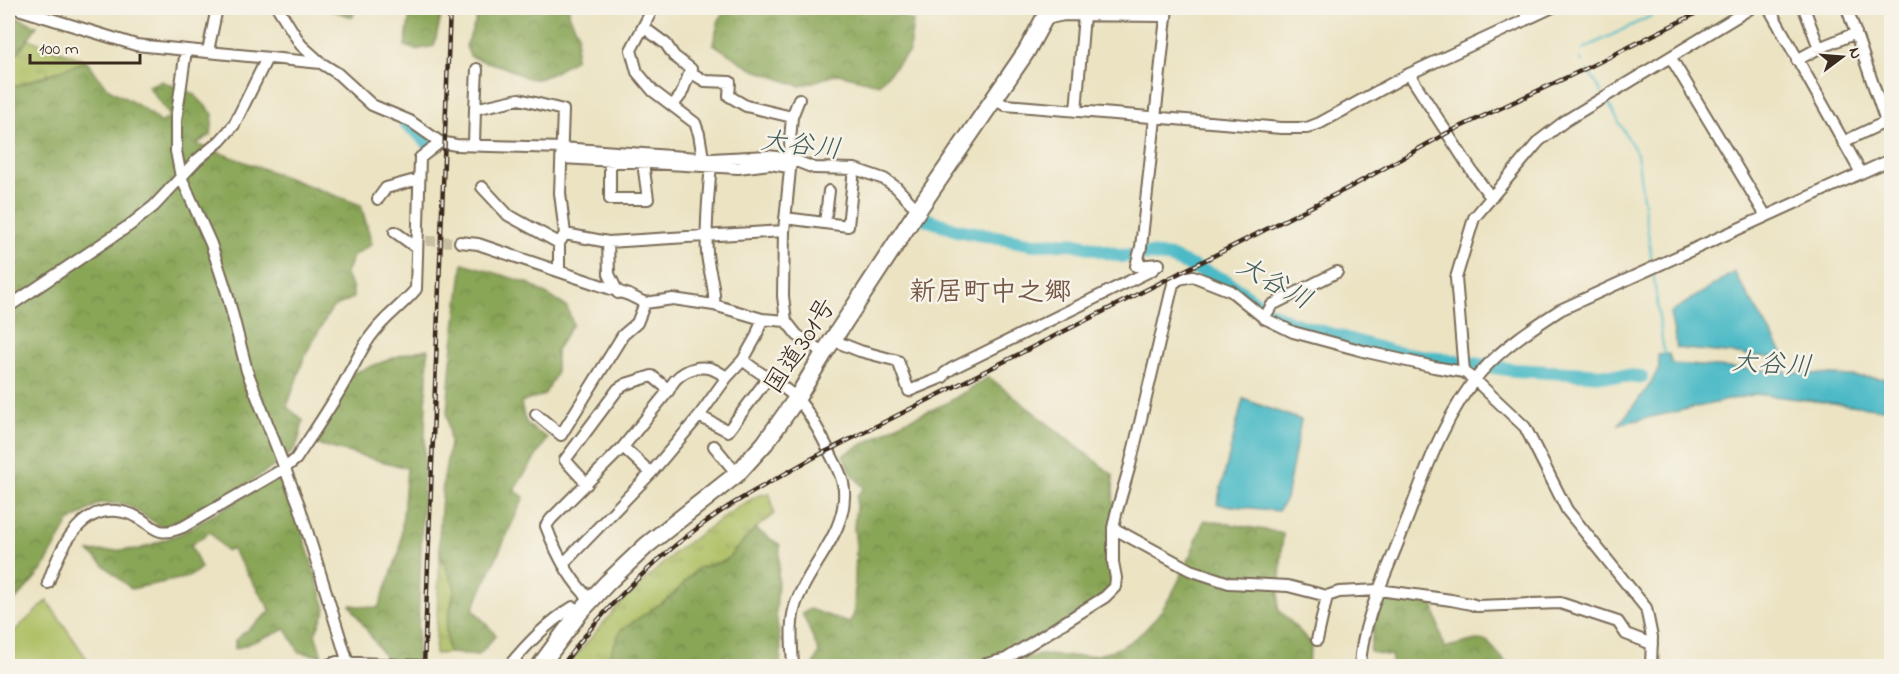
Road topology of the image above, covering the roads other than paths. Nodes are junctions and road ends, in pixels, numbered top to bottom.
1 (15, 8) edge
2 (217, 8) edge
3 (278, 8) edge
4 (650, 8) edge
5 (1523, 8) edge
6 (1551, 8) edge
7 (1751, 8) edge
8 (1769, 8) edge
9 (1804, 8) edge
10 (1847, 8) edge
11 (33, 10) edge
12 (1166, 12) edge
13 (1048, 13) edge
14 (1083, 15) junction
15 (1528, 19) junction
16 (643, 27) junction
17 (1856, 33) junction
18 (1819, 48) junction
19 (186, 50) junction
20 (208, 51) junction
21 (267, 58) junction
22 (1671, 58) junction
23 (1797, 60) junction
24 (321, 63) junction
25 (477, 69) dead end
26 (690, 72) junction
27 (1409, 74) junction
28 (799, 99) dead end
29 (993, 100) junction
30 (673, 105) junction
31 (475, 109) junction
32 (1076, 111) junction
33 (792, 117) junction
34 (1155, 118) junction
35 (1889, 121) edge
36 (440, 142) junction
37 (1843, 142) junction
38 (474, 144) junction
39 (562, 153) junction
40 (1892, 159) edge
41 (610, 161) junction
42 (708, 162) junction
43 (643, 163) junction
44 (790, 163) junction
45 (1861, 173) junction
46 (181, 177) junction
47 (853, 178) dead end
48 (419, 179) junction
49 (482, 187) dead end
50 (829, 191) dead end
51 (1490, 196) junction
52 (378, 199) dead end
53 (917, 212) junction
54 (1767, 216) junction
55 (785, 218) junction
56 (825, 223) junction
57 (784, 231) junction
58 (394, 232) dead end
59 (707, 235) junction
60 (562, 238) junction
61 (460, 242) tunnel mouth
62 (608, 242) junction
63 (420, 244) junction
64 (559, 271) junction
65 (1337, 273) dead end
66 (618, 292) junction
67 (645, 303) junction
68 (714, 305) junction
69 (8, 307) edge
70 (1264, 318) junction
71 (762, 319) junction
72 (786, 321) junction
73 (828, 347) junction
74 (743, 360) junction
75 (1464, 372) junction
76 (727, 377) junction
77 (768, 378) junction
78 (1475, 380) junction
79 (669, 390) junction
80 (797, 398) junction
81 (536, 414) dead end
82 (699, 416) junction
83 (714, 446) dead end
84 (622, 447) junction
85 (285, 468) junction
86 (651, 473) junction
87 (737, 474) junction
88 (587, 484) junction
89 (1113, 528) junction
90 (563, 564) junction
91 (48, 583) dead end
92 (1380, 590) junction
93 (1327, 596) junction
94 (586, 606) junction
95 (1317, 640) dead end
96 (1652, 644) junction
97 (348, 663) junction
98 (325, 666) edge
99 (424, 666) edge
100 (509, 666) edge
101 (540, 666) edge
102 (793, 666) edge
103 (978, 666) edge
104 (1360, 666) edge
105 (1651, 666) edge

1 - 11 street
2 - 20 street
3 - 24 street
4 - 16 street
5 - 15 street
6 - 15 street
7 - 22 street
8 - 23 street
9 - 18 street
10 - 17 street
11 - 19 street
12 - 14 street
12 - 34 street
13 - 14 street
13 - 29 highway, 国道301号
14 - 32 street
15 - 27 street
16 - 26 street
16 - 30 street
17 - 18 street
17 - 35 street
18 - 23 street
19 - 20 street
19 - 46 street
20 - 21 street
21 - 24 street
21 - 46 street
22 - 51 street
22 - 54 street
23 - 37 street
24 - 36 street
25 - 31 street
26 - 30 street
26 - 33 street
27 - 34 street
27 - 51 street
28 - 33 street
29 - 32 street
29 - 53 highway, 国道301号
30 - 42 street
31 - 38 street
31 - 39 street
32 - 34 street
33 - 44 street
34 - 73 street
35 - 37 street
36 - 38 street
36 - 48 street
37 - 45 street
38 - 39 street
39 - 41 street
39 - 42 street
39 - 60 street
40 - 45 street
41 - 43 street
41 - 43 street
42 - 43 street
42 - 44 street
42 - 59 street
44 - 53 street
44 - 55 street
45 - 54 street
46 - 69 street
46 - 85 street
47 - 56 street
48 - 52 street
48 - 63 street
49 - 60 street
50 - 56 street
51 - 75 street
53 - 73 highway, 国道301号
54 - 78 street
55 - 56 street
55 - 57 street
57 - 59 street
57 - 72 street
58 - 63 street
59 - 62 street
59 - 68 street
60 - 62 street
60 - 64 street
61 - 64 street
62 - 66 street
63 - 85 street
64 - 66 street
65 - 70 street
66 - 67 street
67 - 68 street
67 - 81 street
68 - 71 street
70 - 75 street
70 - 89 street
71 - 72 street
71 - 74 street
72 - 73 street
73 - 80 highway, 国道301号
74 - 76 street
74 - 77 street
75 - 78 street
76 - 79 street
76 - 82 street
77 - 80 street
77 - 82 street
78 - 92 street
78 - 96 street
79 - 84 street
79 - 88 street
80 - 87 highway, 国道301号
80 - 102 street
82 - 86 street
83 - 87 street
84 - 86 street
84 - 88 street
85 - 91 street
85 - 97 street
86 - 90 street
87 - 94 highway, 国道301号
88 - 90 street
89 - 93 street
89 - 103 street
90 - 94 street
92 - 93 street
92 - 96 street
92 - 104 street
93 - 95 street
94 - 100 street
94 - 101 highway, 国道301号
96 - 105 street
97 - 98 street
97 - 99 street

